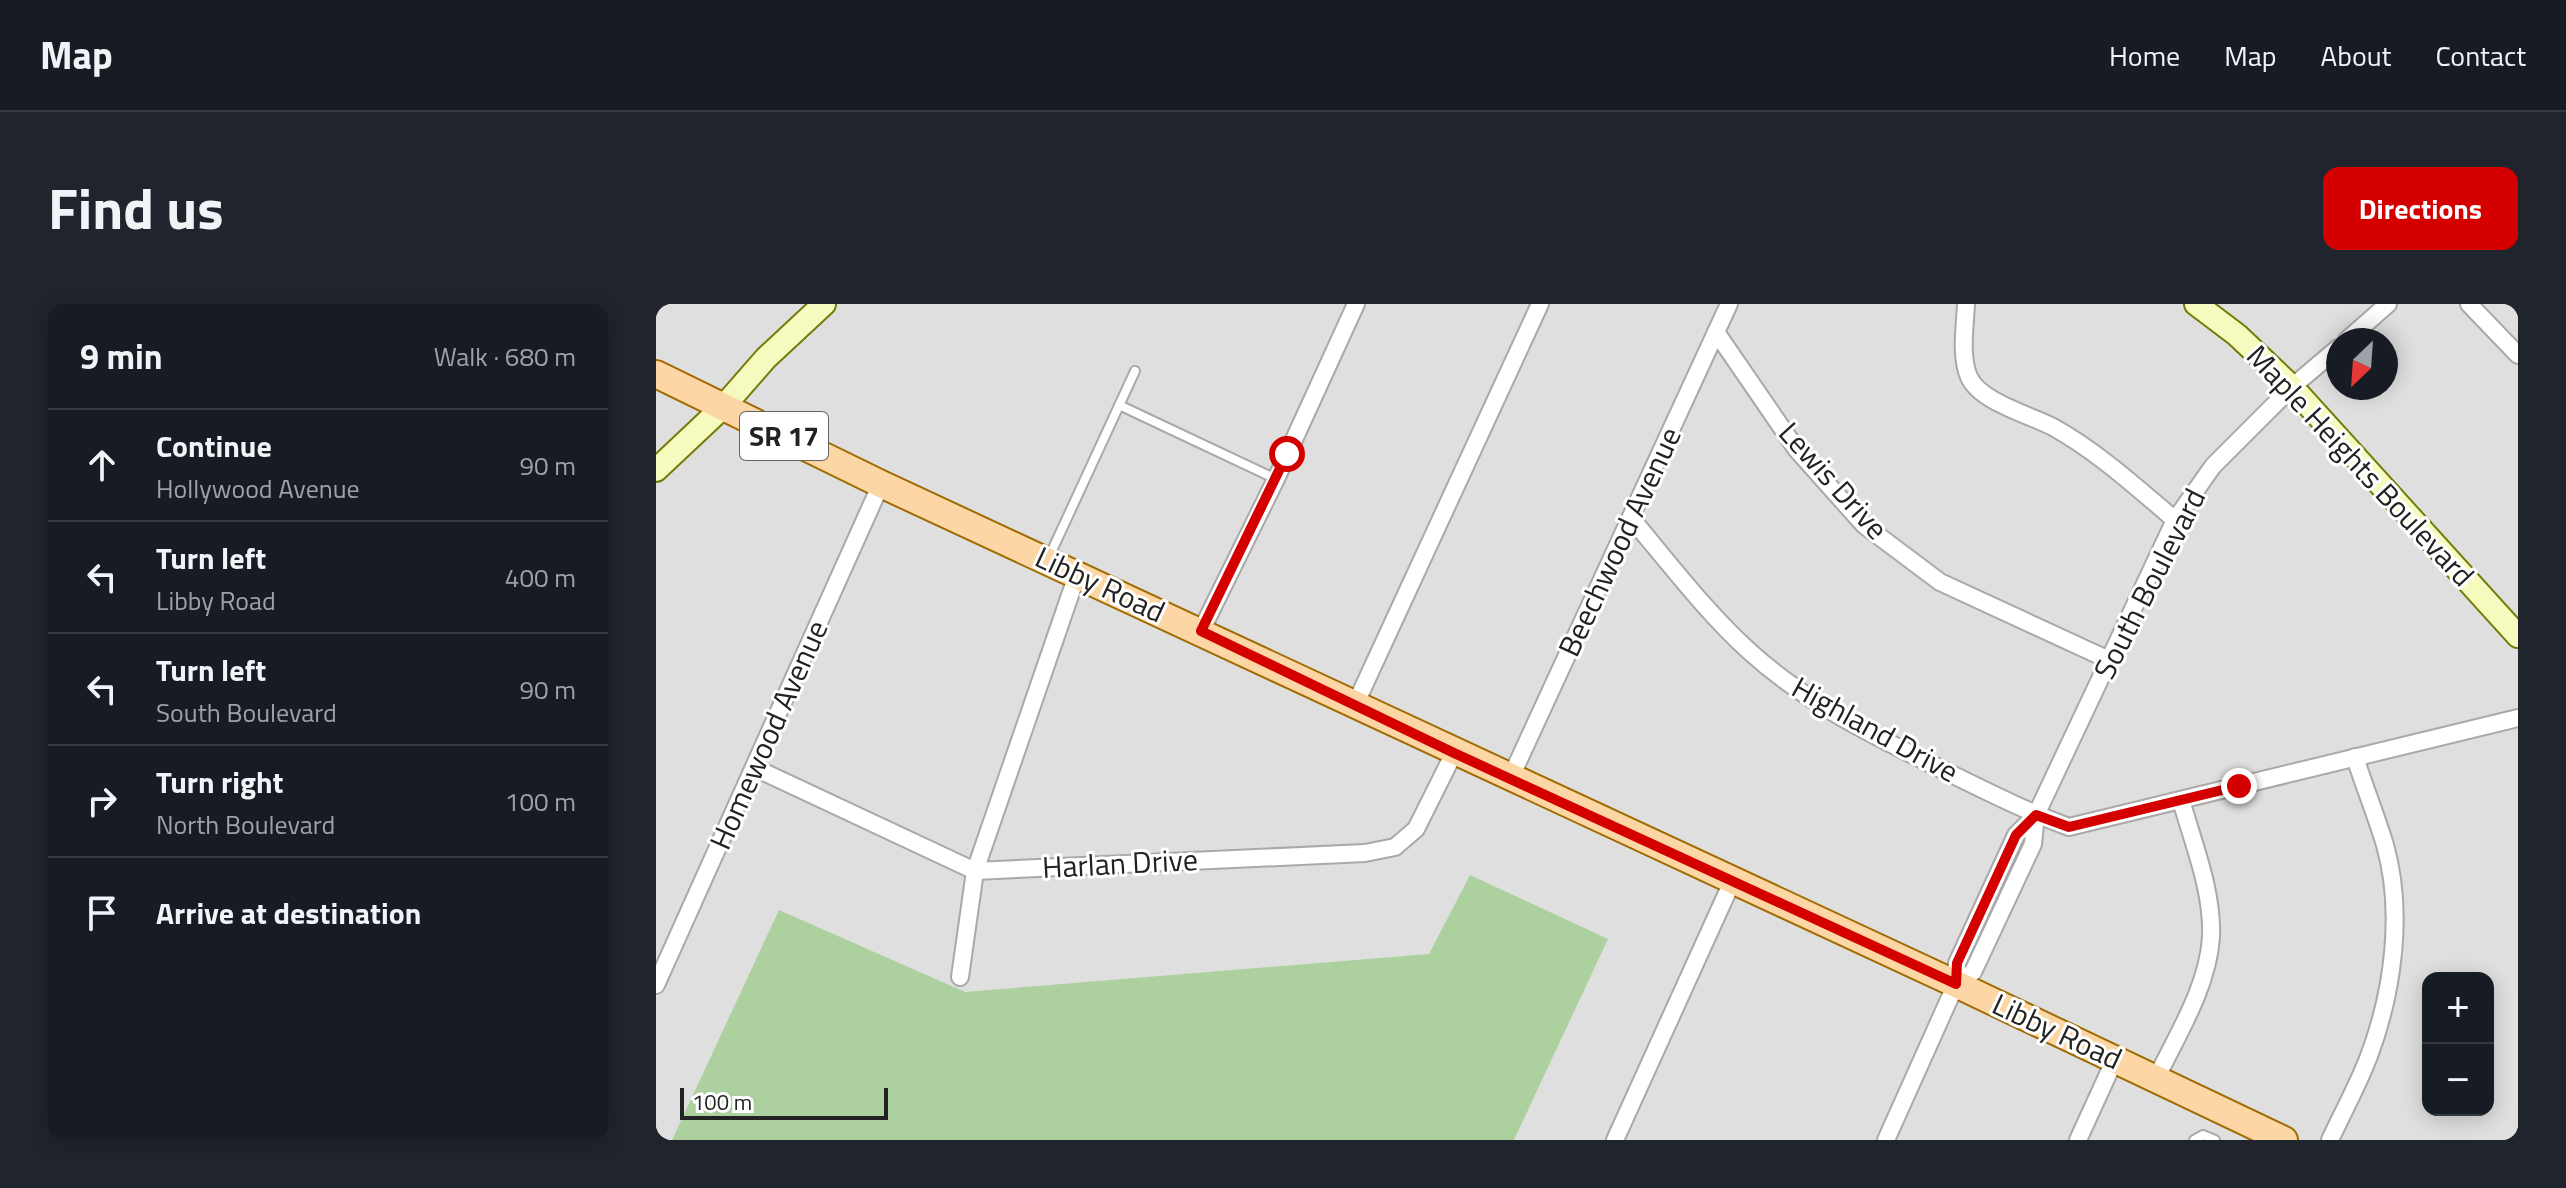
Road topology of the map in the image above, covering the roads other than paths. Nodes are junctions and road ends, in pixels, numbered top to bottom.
1 (824, 304) edge
2 (1356, 304) edge
3 (1540, 304) edge
4 (1729, 304) edge
5 (1966, 304) edge
6 (2196, 304) edge
7 (2388, 304) edge
8 (2469, 304) edge
9 (2361, 328) edge
10 (1716, 332) junction
11 (2518, 355) edge
12 (2326, 358) edge
13 (1135, 371) dead end
14 (656, 374) edge
15 (2292, 387) junction
16 (1119, 405) junction
17 (724, 406) junction
18 (656, 470) edge
19 (1276, 479) junction
20 (881, 484) junction
21 (1631, 518) junction
22 (2175, 520) junction
23 (1047, 561) junction
24 (1077, 575) junction
25 (1201, 631) junction
26 (2518, 636) edge
27 (2109, 660) junction
28 (1355, 705) junction
29 (2518, 718) edge
30 (1454, 753) junction
31 (2355, 757) junction
32 (755, 768) junction
33 (1510, 779) junction
34 (2181, 800) junction
35 (2036, 815) junction
36 (975, 871) junction
37 (1732, 882) junction
38 (960, 977) dead end
39 (1956, 984) junction
40 (656, 985) edge
41 (2115, 1059) junction
42 (2156, 1079) junction
43 (1615, 1140) edge
44 (1886, 1140) edge
45 (2078, 1140) edge
46 (2194, 1140) edge
47 (2215, 1140) edge
48 (2284, 1140) edge
49 (2330, 1140) edge

1 - 17 street
2 - 19 street
3 - 28 street
4 - 10 street, Beechwood Avenue
5 - 22 street
6 - 15 street, Maple Heights Boulevard
7 - 9 street
8 - 11 street
10 - 21 street, Beechwood Avenue
10 - 27 street, Lewis Drive
12 - 15 street, South Boulevard
13 - 16 lane
14 - 17 main road, Libby Road / SR 17
15 - 22 street, South Boulevard
15 - 26 street, Maple Heights Boulevard
16 - 19 lane
16 - 23 lane
17 - 18 street
17 - 20 main road, Libby Road / SR 17
19 - 25 street
20 - 23 main road, Libby Road / SR 17
20 - 32 street, Homewood Avenue
21 - 33 street, Beechwood Avenue
21 - 35 street, Highland Drive
22 - 27 street, South Boulevard
23 - 24 main road, Libby Road / SR 17
24 - 25 main road, Libby Road / SR 17
24 - 36 street
25 - 28 main road, Libby Road / SR 17
27 - 35 street, South Boulevard
28 - 30 main road, Libby Road / SR 17
29 - 31 street, Highland Drive
30 - 33 main road, Libby Road / SR 17
30 - 36 street, Harlan Drive
31 - 34 street, Highland Drive
31 - 49 street
32 - 36 street, Harlan Drive
32 - 40 street, Homewood Avenue
33 - 37 main road, Libby Road / SR 17
34 - 35 street, Highland Drive
34 - 42 street
35 - 39 street, South Boulevard
36 - 38 street
37 - 39 main road, Libby Road / SR 17
37 - 43 street
39 - 41 main road, Libby Road / SR 17
39 - 44 street, South Boulevard
41 - 42 main road, Libby Road / SR 17
41 - 45 street
42 - 48 main road, Libby Road / SR 17
46 - 47 lane

